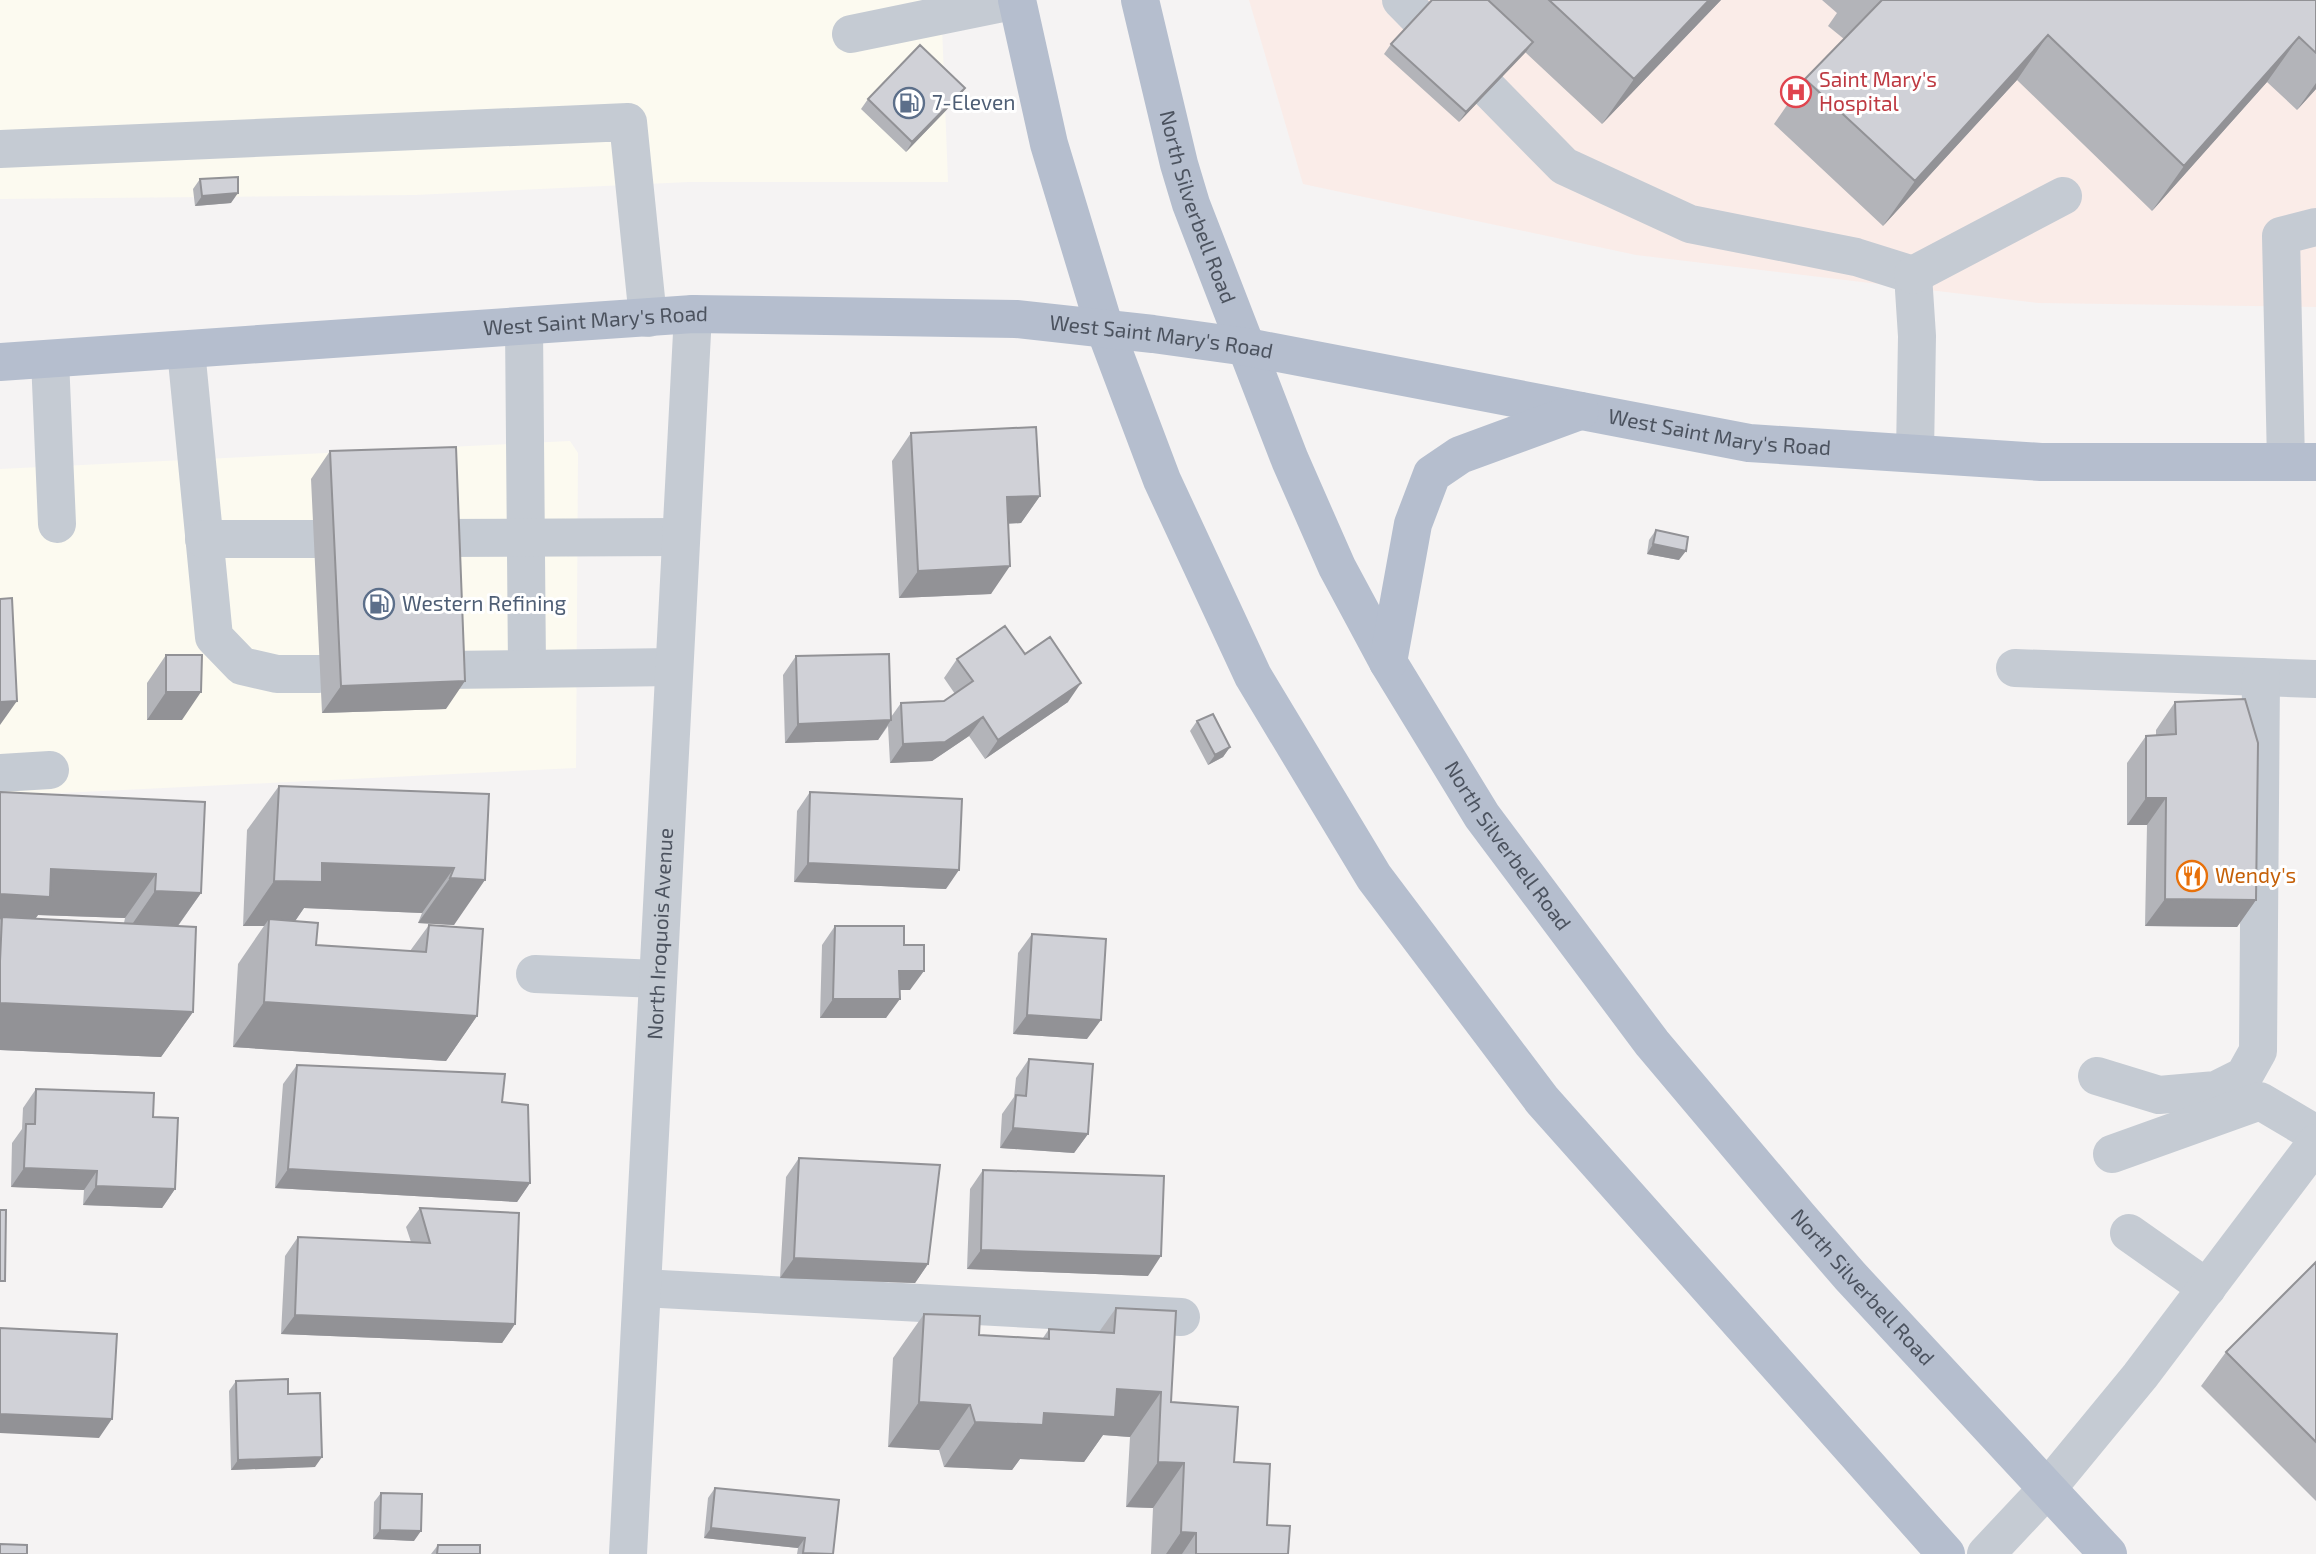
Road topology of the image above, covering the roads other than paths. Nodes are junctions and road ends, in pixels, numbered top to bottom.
1 (1017, 0) edge
2 (1140, 0) edge
3 (1401, 0) edge
4 (851, 34) dead end
5 (0, 149) edge
6 (2063, 196) dead end
7 (2316, 227) edge
8 (1913, 275) junction
9 (693, 314) junction
10 (648, 318) junction
11 (524, 326) junction
12 (1105, 329) junction
13 (1247, 347) junction
14 (186, 350) junction
15 (50, 359) junction
16 (0, 362) edge
17 (1581, 411) junction
18 (1915, 453) junction
19 (2301, 462) edge
20 (57, 524) dead end
21 (681, 537) junction
22 (439, 538) edge
23 (526, 538) junction
24 (204, 539) junction
25 (313, 539) dead end
26 (1388, 662) junction
27 (674, 667) junction
28 (527, 668) junction
29 (2015, 668) dead end
30 (444, 670) edge
31 (319, 674) dead end
32 (2262, 677) junction
33 (2316, 680) edge
34 (50, 770) dead end
35 (0, 773) edge
36 (535, 974) dead end
37 (658, 979) junction
38 (2096, 1076) dead end
39 (2316, 1134) edge
40 (2316, 1143) edge
41 (2112, 1154) dead end
42 (2129, 1233) dead end
43 (642, 1288) junction
44 (2207, 1289) junction
45 (1181, 1317) dead end
46 (2048, 1489) junction
47 (628, 1554) edge
48 (1946, 1554) edge
49 (1986, 1554) edge
50 (2108, 1554) edge

1 - 4 street
1 - 12 main road
2 - 13 main road, North Silverbell Road
3 - 8 street
5 - 10 street
6 - 8 street
7 - 19 street
8 - 18 street
9 - 10 main road, West Saint Mary's Road
9 - 12 main road, West Saint Mary's Road
9 - 21 street, North Iroquois Avenue
10 - 11 main road, West Saint Mary's Road
11 - 14 main road, West Saint Mary's Road
11 - 23 street
12 - 13 main road, West Saint Mary's Road
12 - 48 main road
13 - 17 main road, West Saint Mary's Road
13 - 26 main road, North Silverbell Road
14 - 15 main road, West Saint Mary's Road
14 - 24 street
15 - 16 main road, West Saint Mary's Road
15 - 20 street
17 - 18 main road, West Saint Mary's Road
17 - 26 main road
18 - 19 main road, West Saint Mary's Road
21 - 23 street
21 - 27 street, North Iroquois Avenue
22 - 23 street
23 - 28 street
24 - 25 street
24 - 31 street
26 - 46 main road, North Silverbell Road
27 - 28 street
27 - 37 street, North Iroquois Avenue
28 - 30 street
29 - 32 street
32 - 33 street
32 - 38 street
34 - 35 street
36 - 37 street
37 - 43 street, North Iroquois Avenue
39 - 41 street
40 - 44 street
42 - 44 street
43 - 45 street
43 - 47 street, North Iroquois Avenue
44 - 46 street
46 - 49 street
46 - 50 main road, North Silverbell Road

